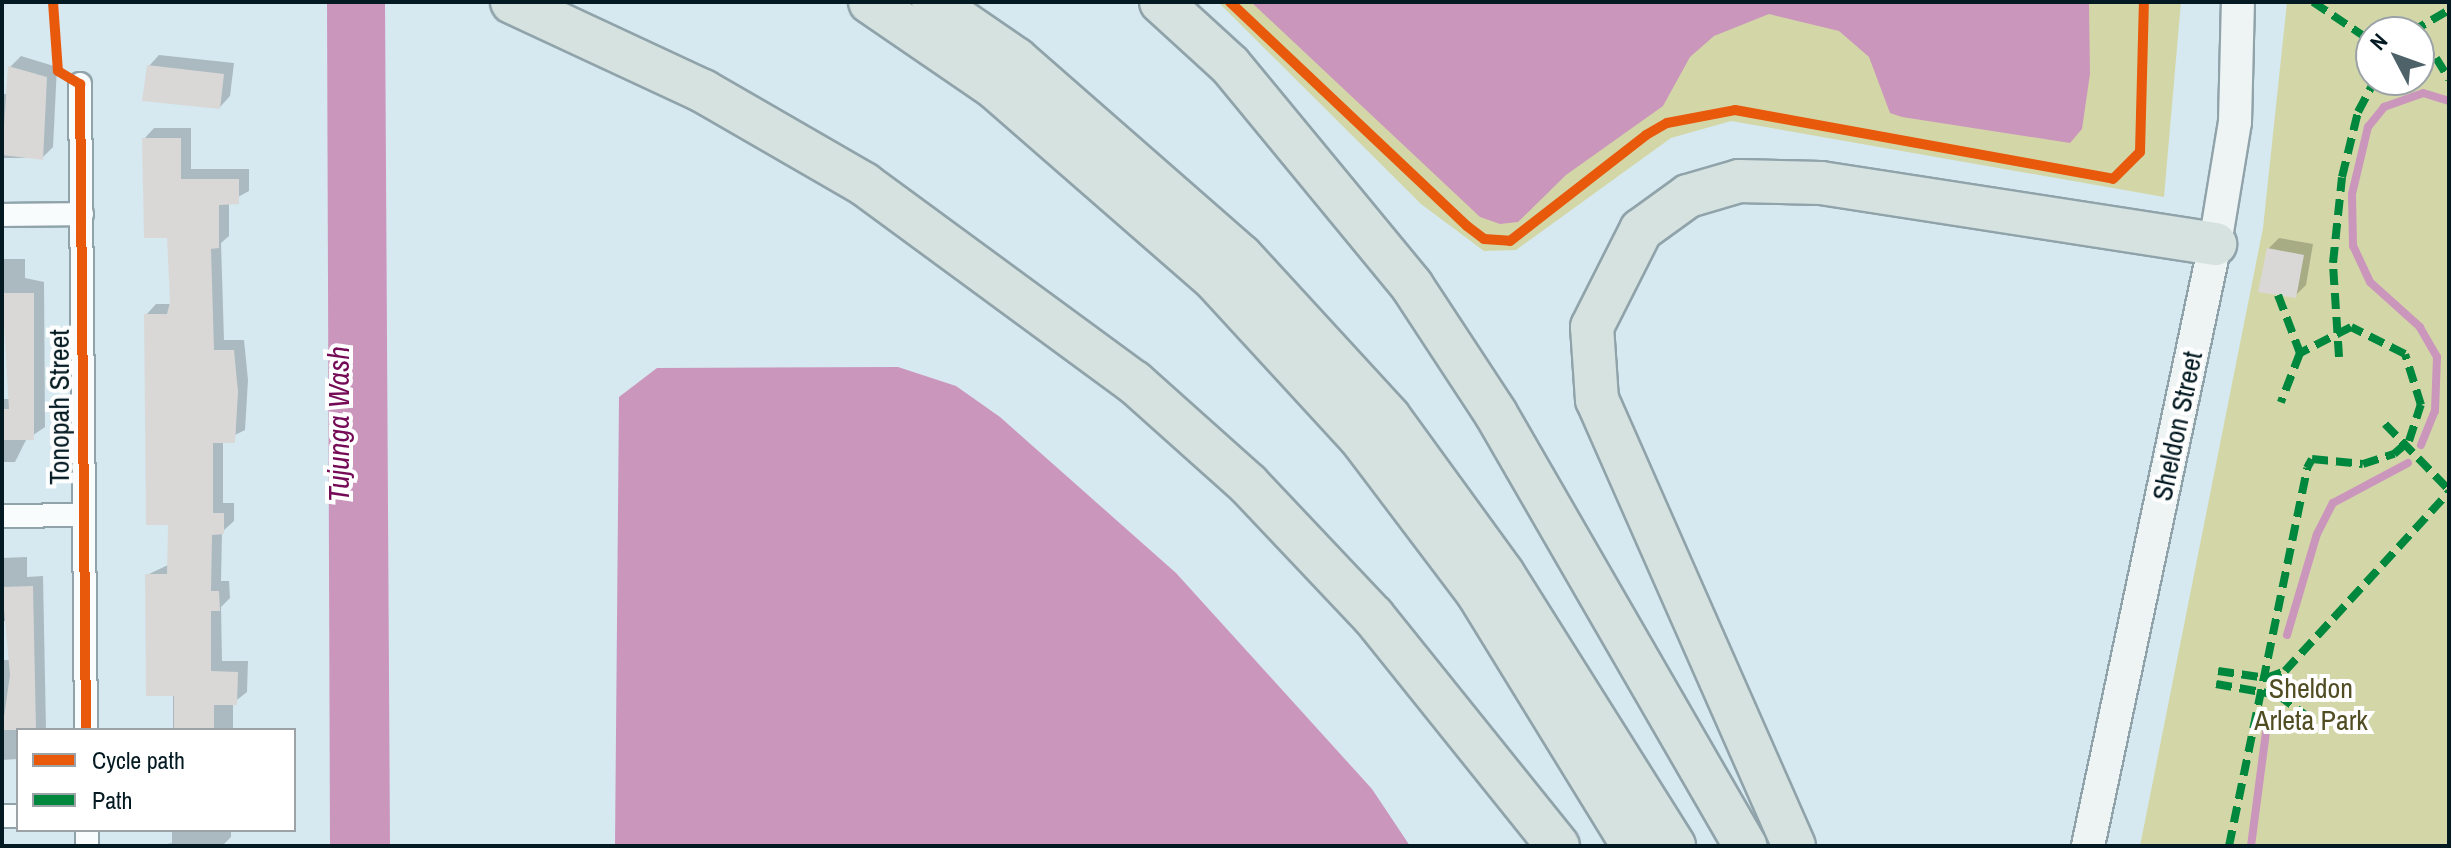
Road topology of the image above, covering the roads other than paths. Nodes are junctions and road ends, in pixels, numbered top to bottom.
1 (512, 2) edge
2 (870, 2) edge
3 (933, 2) edge
4 (1161, 2) edge
5 (2238, 2) edge
6 (80, 84) dead end
7 (82, 214) junction
8 (2, 215) edge
9 (2215, 244) junction
10 (83, 515) junction
11 (2, 516) edge
12 (86, 728) edge
13 (1558, 846) edge
14 (1633, 846) edge
15 (1674, 846) edge
16 (1745, 846) edge
17 (1794, 846) edge
18 (2088, 846) edge

1 - 13 highway
2 - 14 highway
3 - 15 highway
4 - 16 highway
5 - 9 main road, Sheldon Street
6 - 7 street, Tonopah Street
7 - 8 street
7 - 10 street, Tonopah Street
9 - 17 highway
9 - 18 main road, Sheldon Street
10 - 11 street
10 - 12 street, Tonopah Street

